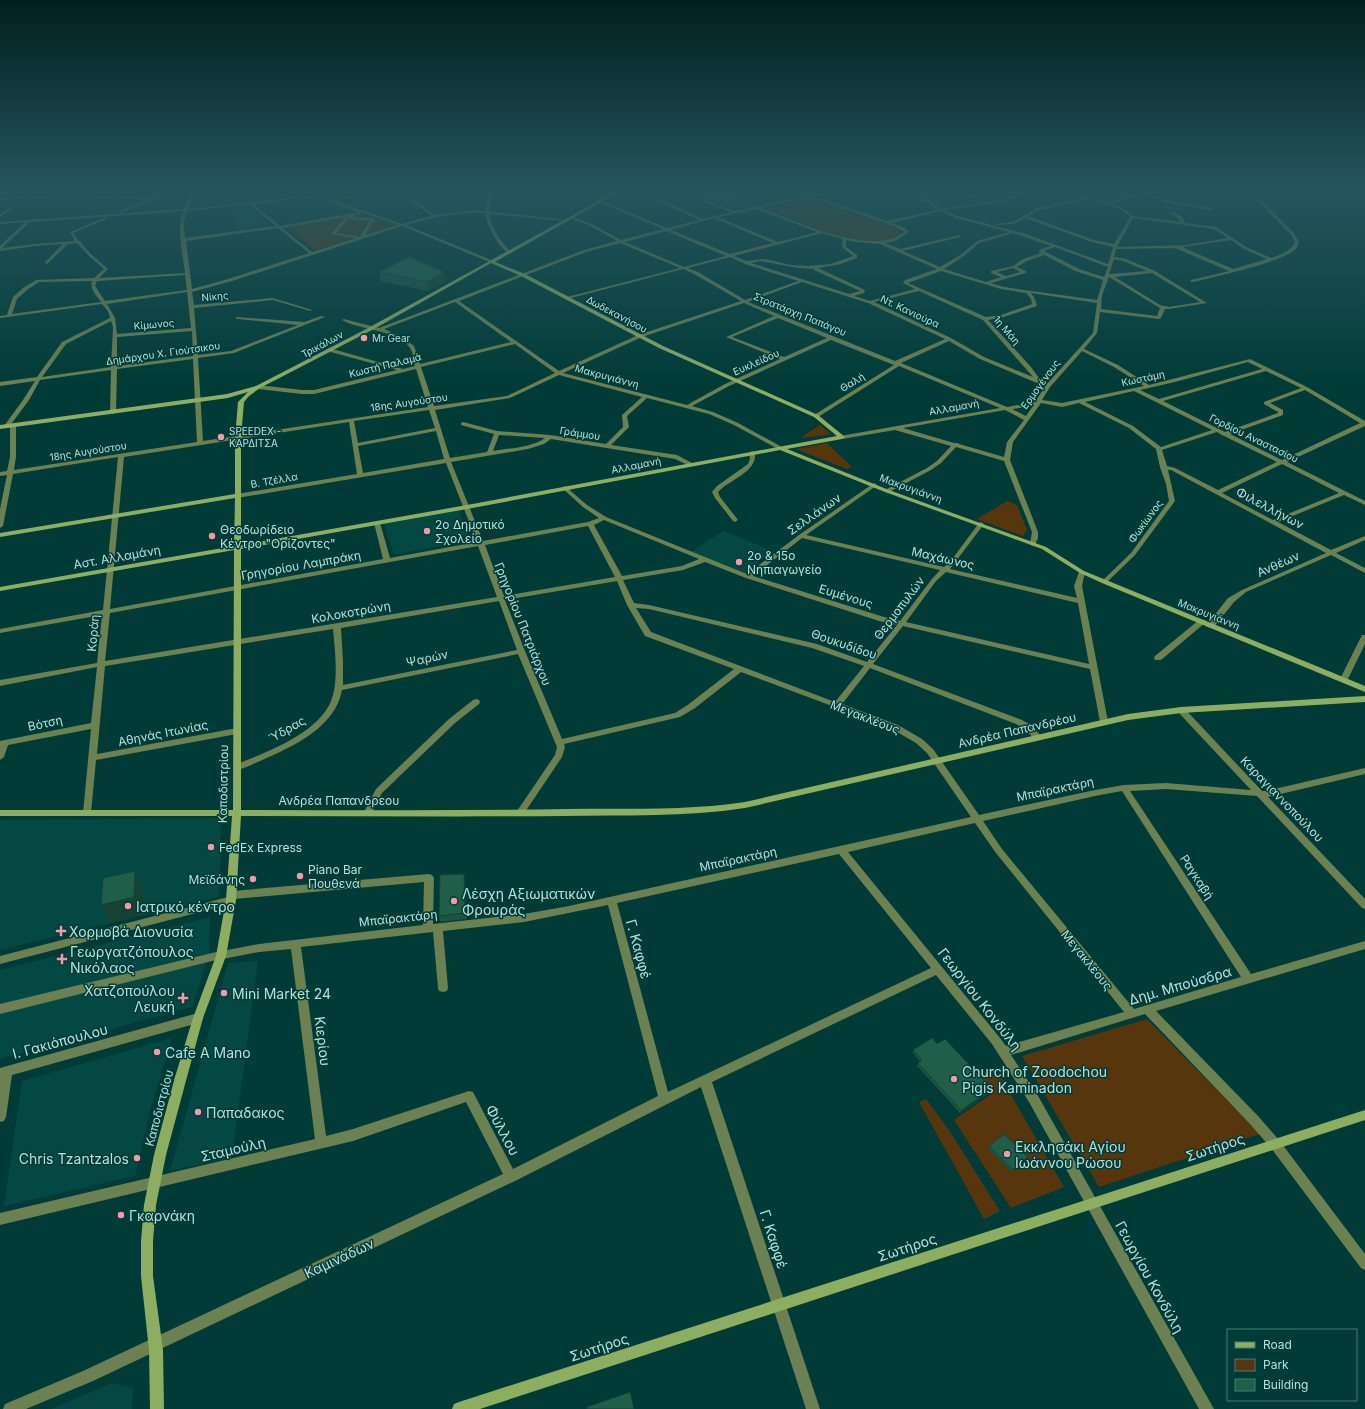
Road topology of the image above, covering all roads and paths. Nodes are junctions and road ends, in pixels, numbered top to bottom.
1 (55, 255) edge
2 (89, 255) edge
3 (184, 255) edge
4 (310, 255) edge
5 (474, 255) edge
6 (504, 255) edge
7 (575, 255) edge
8 (652, 255) edge
9 (728, 255) edge
10 (736, 255) edge
11 (854, 255) edge
12 (907, 255) edge
13 (963, 255) edge
14 (1041, 255) edge
15 (1045, 255) edge
16 (1079, 255) edge
17 (1113, 255) edge
18 (1195, 255) edge
19 (1260, 255) edge
20 (1281, 255) edge
21 (731, 256) junction
22 (1112, 258) junction
23 (1270, 259) junction
24 (492, 262) junction
25 (747, 262) junction
26 (46, 263) dead end
27 (1110, 266) junction
28 (1014, 267) junction
29 (685, 268) junction
30 (816, 269) junction
31 (940, 269) junction
32 (1232, 270) junction
33 (1153, 272) junction
34 (186, 274) junction
35 (523, 275) junction
36 (1108, 276) junction
37 (1005, 277) junction
38 (96, 280) junction
39 (801, 281) junction
40 (1192, 281) dead end
41 (986, 283) junction
42 (918, 290) junction
43 (189, 291) junction
44 (1028, 293) junction
45 (851, 295) junction
46 (569, 298) junction
47 (456, 301) junction
48 (745, 302) junction
49 (870, 302) junction
50 (1099, 302) junction
51 (105, 303) junction
52 (191, 307) junction
53 (1163, 307) junction
54 (310, 310) dead end
55 (1099, 310) junction
56 (9, 316) junction
57 (779, 316) junction
58 (0, 317) edge
59 (323, 317) dead end
60 (113, 318) junction
61 (238, 318) dead end
62 (985, 319) junction
63 (344, 320) dead end
64 (307, 324) junction
65 (372, 328) junction
66 (194, 329) junction
67 (378, 330) junction
68 (116, 336) junction
69 (640, 336) junction
70 (833, 337) junction
71 (949, 339) junction
72 (514, 343) junction
73 (1081, 349) junction
74 (328, 350) junction
75 (196, 357) junction
76 (784, 359) junction
77 (898, 364) junction
78 (418, 367) junction
79 (114, 368) junction
80 (1267, 369) junction
81 (403, 370) junction
82 (560, 374) junction
83 (38, 379) junction
84 (736, 381) junction
85 (1038, 381) junction
86 (0, 384) edge
87 (1048, 386) junction
88 (1148, 386) junction
89 (258, 387) junction
90 (1305, 388) junction
91 (1134, 389) junction
92 (228, 396) junction
93 (645, 397) junction
94 (198, 400) junction
95 (1079, 401) junction
96 (241, 402) junction
97 (1038, 402) junction
98 (1159, 402) junction
99 (688, 407) junction
100 (430, 408) junction
101 (1006, 408) junction
102 (113, 412) junction
103 (816, 416) junction
104 (1027, 419) junction
105 (351, 420) junction
106 (1365, 423) edge
107 (463, 424) dead end
108 (10, 426) junction
109 (0, 427) edge
110 (893, 427) junction
111 (436, 429) junction
112 (1218, 430) junction
113 (498, 433) junction
114 (1224, 434) junction
115 (238, 437) junction
116 (550, 437) junction
117 (842, 437) junction
118 (200, 442) junction
119 (956, 444) junction
120 (355, 445) junction
121 (607, 446) junction
122 (780, 448) junction
123 (1160, 449) junction
124 (752, 453) junction
125 (490, 454) junction
126 (121, 455) junction
127 (1007, 460) junction
128 (448, 461) junction
129 (1284, 463) junction
130 (692, 465) junction
131 (1164, 467) junction
132 (10, 472) junction
133 (0, 474) edge
134 (360, 475) junction
135 (874, 485) junction
136 (565, 488) junction
137 (887, 490) junction
138 (1217, 493) junction
139 (1344, 493) junction
140 (237, 496) junction
141 (1365, 503) edge
142 (467, 507) junction
143 (116, 516) junction
144 (604, 518) junction
145 (735, 520) dead end
146 (1273, 522) junction
147 (377, 523) junction
148 (590, 524) junction
149 (981, 524) junction
150 (0, 526) edge
151 (0, 534) edge
152 (801, 536) junction
153 (1365, 538) edge
154 (480, 544) junction
155 (1033, 544) junction
156 (237, 548) junction
157 (1331, 553) junction
158 (704, 560) junction
159 (387, 561) junction
160 (111, 569) junction
161 (945, 570) junction
162 (1365, 571) edge
163 (1082, 572) junction
164 (748, 577) junction
165 (619, 578) junction
166 (1104, 582) junction
167 (237, 588) junction
168 (0, 589) edge
169 (501, 599) junction
170 (1080, 601) junction
171 (631, 605) junction
172 (107, 611) junction
173 (1202, 622) junction
174 (902, 623) junction
175 (337, 626) junction
176 (1210, 626) junction
177 (0, 631) edge
178 (1365, 637) edge
179 (237, 642) junction
180 (521, 651) junction
181 (1158, 658) dead end
182 (102, 664) junction
183 (869, 665) junction
184 (1092, 667) junction
185 (739, 670) junction
186 (1344, 680) junction
187 (0, 683) edge
188 (338, 688) junction
189 (1365, 689) edge
190 (1365, 699) edge
191 (476, 702) dead end
192 (836, 706) junction
193 (1181, 710) junction
194 (1104, 722) junction
195 (96, 725) junction
196 (237, 731) junction
197 (1038, 738) junction
198 (559, 742) junction
199 (2, 744) edge
200 (0, 757) edge
201 (92, 758) junction
202 (938, 760) junction
203 (237, 767) junction
204 (1365, 771) edge
205 (1124, 788) junction
206 (1260, 794) junction
207 (679, 811) joint
208 (237, 812) junction
209 (368, 812) junction
210 (0, 813) edge
211 (87, 813) junction
212 (520, 813) junction
213 (978, 820) junction
214 (841, 850) junction
215 (231, 898) junction
216 (611, 900) junction
217 (1365, 904) edge
218 (433, 928) junction
219 (295, 943) junction
220 (1365, 945) edge
221 (221, 956) junction
222 (0, 960) edge
223 (938, 969) junction
224 (1248, 979) junction
225 (443, 988) dead end
226 (0, 1009) edge
227 (1147, 1009) junction
228 (1131, 1013) junction
229 (198, 1018) junction
230 (1003, 1052) junction
231 (3, 1072) edge
232 (706, 1079) junction
233 (469, 1096) joint
234 (664, 1099) junction
235 (1365, 1115) edge
236 (0, 1117) edge
237 (321, 1143) junction
238 (1275, 1144) junction
239 (511, 1177) junction
240 (153, 1183) junction
241 (1092, 1203) junction
242 (0, 1219) edge
243 (1365, 1264) edge
244 (780, 1304) junction
245 (156, 1344) junction
246 (10, 1409) edge
247 (157, 1409) edge
248 (459, 1409) edge
249 (814, 1409) edge
250 (1207, 1409) edge

1 - 26 street
2 - 38 street
3 - 34 street
4 - 43 street
5 - 24 street, Δωδεκανήσου
6 - 24 main road, Τρικάλων
7 - 35 street
8 - 29 street, Στρατάρχη Παπάγου
9 - 21 street, Ντ. Κανιούρα
10 - 21 street
11 - 30 street
12 - 31 street
13 - 31 street
14 - 28 street
15 - 36 street
16 - 27 street
17 - 22 street, Ερμογένους
18 - 32 street
19 - 23 street
20 - 23 street
21 - 25 street, Ντ. Κανιούρα
21 - 29 street
22 - 27 street, Ερμογένους
22 - 33 street
23 - 32 street
24 - 35 main road, Δωδεκανήσου
24 - 65 main road, Τρικάλων
25 - 30 street
25 - 39 street, Ντ. Κανιούρα
27 - 36 street, Ερμογένους
28 - 37 street
28 - 37 street
29 - 46 street
29 - 48 street, Στρατάρχη Παπάγου
30 - 45 street
31 - 41 street
31 - 42 street, 1η Μάη
32 - 40 street
33 - 36 street
33 - 53 street
34 - 38 street
34 - 43 street
35 - 46 main road, Δωδεκανήσου
35 - 47 street
36 - 50 street, Ερμογένους
36 - 53 street
37 - 41 street
38 - 51 street
38 - 56 street
39 - 45 street, Ντ. Κανιούρα
39 - 48 street, 18ης Αυγούστου
41 - 44 street
42 - 49 street
42 - 62 street, 1η Μάη
43 - 51 street
43 - 52 street
44 - 50 street
44 - 62 street
45 - 49 street, Ντ. Κανιούρα
46 - 69 main road, Δωδεκανήσου
47 - 67 street
47 - 72 street, Μακρυγιάννη
48 - 57 street, Στρατάρχη Παπάγου
48 - 69 street, 18ης Αυγούστου
49 - 71 street, Ντ. Κανιούρα
50 - 55 street, Ερμογένους
51 - 56 street
51 - 60 street
52 - 54 street, Νίκης
52 - 66 street
53 - 55 street
55 - 73 street, Ερμογένους
56 - 58 street
57 - 70 street, Στρατάρχη Παπάγου
57 - 76 street
59 - 64 street, Δημάρχου Χ. Γιούτσικου
60 - 68 street
60 - 83 street
61 - 64 street
62 - 85 street, 1η Μάη
63 - 65 street
64 - 75 street, Δημάρχου Χ. Γιούτσικου
65 - 67 street
65 - 74 main road, Τρικάλων
66 - 68 street, Κίμωνος
66 - 75 street
67 - 78 street
68 - 79 street
69 - 82 street, 18ης Αυγούστου
69 - 84 main road, Δωδεκανήσου
70 - 76 street, Ευκλείδου
70 - 77 street, Στρατάρχη Παπάγου
71 - 77 street, Θαλή
71 - 85 street, Ντ. Κανιούρα
72 - 78 street, Κωστή Παλαμά
72 - 82 street, Μακρυγιάννη
73 - 87 street, Ερμογένους
73 - 88 street
74 - 81 street
74 - 89 main road, Τρικάλων
75 - 79 street, Δημάρχου Χ. Γιούτσικου
75 - 94 street
76 - 84 street, Ευκλείδου
77 - 101 street, Στρατάρχη Παπάγου
77 - 103 street, Θαλή
78 - 81 street, Κωστή Παλαμά
78 - 100 street, Γρηγορίου Πατριάρχου
79 - 83 street, Δημάρχου Χ. Γιούτσικου
79 - 102 street
80 - 88 street, Κωστάμη
80 - 90 street
80 - 98 street
81 - 89 street, Κωστή Παλαμά
82 - 93 street, Μακρυγιάννη
82 - 100 street, 18ης Αυγούστου
83 - 86 street, Δημάρχου Χ. Γιούτσικου
83 - 108 street
84 - 99 street, Ευκλείδου
84 - 103 main road, Δωδεκανήσου
85 - 87 street, 1η Μάη
87 - 97 street, Ερμογένους
88 - 91 street, Κωστάμη
89 - 92 main road, Τρικάλων
89 - 96 main road
90 - 106 street
90 - 114 street
91 - 95 street, Κωστάμη
91 - 98 street, Γορδίου Αναστασίου
92 - 94 main road, Τρικάλων
92 - 96 main road
93 - 99 street, Μακρυγιάννη
93 - 121 street
94 - 102 main road, Τρικάλων
94 - 118 street
95 - 97 street, Κωστάμη
95 - 123 street
96 - 115 main road, Καποδιστρίου
97 - 101 street, Αλλαμανή
97 - 104 street, Ερμογένους
98 - 112 street, Γορδίου Αναστασίου
99 - 122 street, Μακρυγιάννη
100 - 105 street, 18ης Αυγούστου
100 - 111 street, Γρηγορίου Πατριάρχου
101 - 104 street, Στρατάρχη Παπάγου
101 - 110 street, Αλλαμανή
102 - 108 main road, Τρικάλων
103 - 117 main road, Δωδεκανήσου
104 - 127 street, Ερμογένους
105 - 115 street, 18ης Αυγούστου
105 - 120 street
106 - 129 street
107 - 113 street, Γράμμου
108 - 109 main road, Τρικάλων
108 - 132 street
110 - 117 street, Αλλαμανή
110 - 119 street
111 - 120 street
111 - 128 street, Γρηγορίου Πατριάρχου
112 - 114 street, Γορδίου Αναστασίου
112 - 123 street
113 - 116 street, Γράμμου
113 - 125 street
114 - 129 street, Γορδίου Αναστασίου
115 - 118 street, 18ης Αυγούστου
115 - 140 main road, Καποδιστρίου
116 - 121 street, Γράμμου
116 - 125 street, Β. Τζέλλα
117 - 122 main road, Αλλαμανή
118 - 126 street, 18ης Αυγούστου
119 - 127 street
119 - 137 street
120 - 134 street
121 - 130 street, Γράμμου
122 - 124 main road, Αλλαμανή
122 - 135 main road, Μακρυγιάννη
123 - 131 street, Φωκίωνος
124 - 130 main road, Αλλαμανή
124 - 145 street
125 - 128 street, Β. Τζέλλα
126 - 132 street, 18ης Αυγούστου
126 - 143 street, Κοράη
127 - 155 street, Ερμογένους
128 - 134 street, Β. Τζέλλα
128 - 142 street, Γρηγορίου Πατριάρχου
129 - 138 street
129 - 139 street, Γορδίου Αναστασίου
130 - 136 main road, Αλλαμανή
131 - 138 street, Φιλελλήνων
131 - 166 street, Φωκίωνος
132 - 133 street, 18ης Αυγούστου
132 - 150 street
134 - 140 street, Β. Τζέλλα
135 - 137 main road, Μακρυγιάννη
135 - 152 street, Σελλάνων
136 - 142 main road, Αλλαμανή
136 - 144 street, Ευμένους
137 - 149 main road, Μακρυγιάννη
138 - 146 street, Φιλελλήνων
139 - 141 street, Γορδίου Αναστασίου
139 - 146 street
140 - 143 main road, Β. Τζέλλα
140 - 156 main road, Καποδιστρίου
142 - 147 main road, Αλλαμανή
142 - 154 street, Γρηγορίου Πατριάρχου
143 - 151 main road, Β. Τζέλλα
143 - 160 street, Κοράη
144 - 148 street, Γρηγορίου Λαμπράκη
144 - 158 street, Ευμένους
146 - 157 street, Φιλελλήνων
147 - 156 main road, Αλλαμανή
147 - 159 street
148 - 154 street, Γρηγορίου Λαμπράκη
148 - 165 street, Μεγακλέους
149 - 155 main road, Μακρυγιάννη
149 - 161 street, Θερμοπυλών
152 - 161 street, Μαχάωνος
152 - 164 street, Σελλάνων
153 - 157 street, Ανθέων
154 - 159 street, Γρηγορίου Λαμπράκη
154 - 169 street, Γρηγορίου Πατριάρχου
155 - 163 main road, Μακρυγιάννη
156 - 160 main road, Αστ. Αλλαμάνη
156 - 167 main road, Καποδιστρίου
157 - 162 street, Φιλελλήνων
157 - 176 street, Ανθέων
158 - 164 street, Ευμένους
158 - 165 street, Κολοκοτρώνη
159 - 167 street, Γρηγορίου Λαμπράκη
160 - 168 main road, Αστ. Αλλαμάνη
160 - 172 street, Κοράη
161 - 170 street, Μαχάωνος
161 - 174 street, Θερμοπυλών
163 - 166 main road, Μακρυγιάννη
163 - 170 street
164 - 174 street, Ευμένους
165 - 169 street, Κολοκοτρώνη
165 - 171 street, Μεγακλέους
166 - 173 main road, Μακρυγιάννη
167 - 172 street, Γρηγορίου Λαμπράκη
167 - 179 main road, Καποδιστρίου
169 - 175 street, Κολοκοτρώνη
169 - 180 street, Γρηγορίου Πατριάρχου
170 - 184 street
171 - 183 street, Θουκυδίδου
171 - 185 street, Μεγακλέους
172 - 177 street, Γρηγορίου Λαμπράκη
172 - 182 street, Κοράη
173 - 176 main road, Μακρυγιάννη
173 - 181 street
174 - 183 street, Θερμοπυλών
174 - 184 street, Ευμένους
175 - 179 street, Κολοκοτρώνη
175 - 188 street, Ύδρας
176 - 186 main road, Μακρυγιάννη
178 - 186 street
179 - 182 street, Κολοκοτρώνη
179 - 196 main road, Καποδιστρίου
180 - 188 street, Ψαρών
180 - 198 street, Γρηγορίου Πατριάρχου
182 - 187 street, Κολοκοτρώνη
182 - 195 street, Κοράη
183 - 192 street, Θερμοπυλών
183 - 197 street, Θουκυδίδου
184 - 194 street
185 - 192 street, Μεγακλέους
185 - 198 street
186 - 189 main road, Μακρυγιάννη
188 - 203 street, Ύδρας
190 - 193 main road, Ανδρέα Παπανδρέου
191 - 209 street
192 - 202 street, Μεγακλέους
193 - 194 main road, Ανδρέα Παπανδρέου
193 - 206 street, Καραγιαννοπούλου
194 - 197 main road, Ανδρέα Παπανδρέου
195 - 199 street, Βότση
195 - 201 street, Κοράη
196 - 201 street, Αθηνάς Ιτωνίας
196 - 203 main road, Καποδιστρίου
197 - 202 main road, Ανδρέα Παπανδρέου
198 - 212 street
199 - 200 street
201 - 211 street, Κοράη
202 - 207 main road, Ανδρέα Παπανδρέου
202 - 213 street, Μεγακλέους
203 - 208 main road, Καποδιστρίου
204 - 206 street, Μπαϊρακτάρη
205 - 206 street, Μπαϊρακτάρη
205 - 213 street, Μπαϊρακτάρη
205 - 224 street, Ραγκαβή
206 - 217 street, Καραγιαννοπούλου
207 - 212 main road, Ανδρέα Παπανδρεου
208 - 209 main road, Ανδρέα Παπανδρεου
208 - 211 main road, Ανδρέα Παπανδρεου
208 - 215 main road, Καποδιστρίου
209 - 212 main road, Ανδρέα Παπανδρεου
210 - 211 main road, Ανδρέα Παπανδρεου
213 - 214 street, Μπαϊρακτάρη
213 - 228 street, Μεγακλέους
214 - 216 street, Μπαϊρακτάρη
214 - 223 street, Γεωργίου Κονδύλη
215 - 218 street
215 - 221 main road, Καποδιστρίου
215 - 222 street
216 - 218 street, Μπαϊρακτάρη
216 - 234 street, Γ. Καφφέ
218 - 219 street, Μπαϊρακτάρη
218 - 225 street
219 - 221 street, Μπαϊρακτάρη
219 - 237 street, Κιερίου
220 - 224 street, Δημ. Μπούσδρα
221 - 226 street, Μπαϊρακτάρη
221 - 229 main road, Καποδιστρίου
223 - 230 street, Γεωργίου Κονδύλη
223 - 232 street
224 - 227 street, Δημ. Μπούσδρα
227 - 228 street, Δημ. Μπούσδρα
227 - 238 street
228 - 230 street, Δημ. Μπούσδρα
229 - 231 street, Ι. Γακιόπουλου
229 - 240 main road, Καποδιστρίου
230 - 241 street, Γεωργίου Κονδύλη
231 - 236 street
232 - 234 street
232 - 244 street, Γ. Καφφέ
233 - 237 street, Σταμούλη
233 - 239 street, Φύλλου
234 - 239 street, Καμινάδων
235 - 238 main road, Σωτήρος
237 - 240 street, Σταμούλη
238 - 241 main road, Σωτήρος
238 - 243 street
239 - 245 street, Καμινάδων
240 - 242 street, Σταμούλη
240 - 245 main road, Καποδιστρίου
241 - 244 main road, Σωτήρος
241 - 250 street, Γεωργίου Κονδύλη
244 - 248 main road, Σωτήρος
244 - 249 street, Γ. Καφφέ
245 - 246 street, Καμινάδων
245 - 247 main road, Καποδιστρίου

